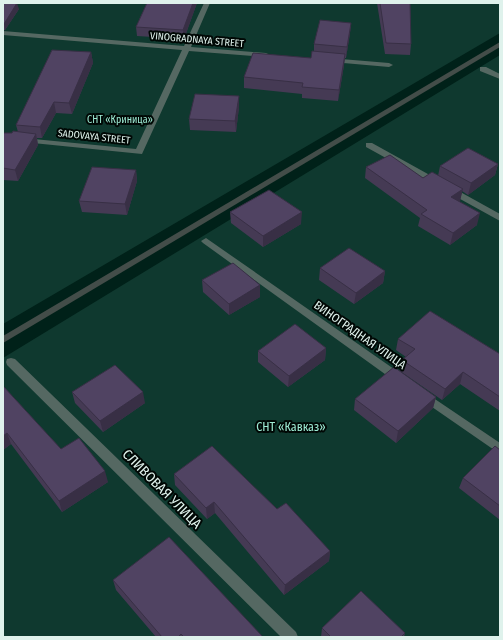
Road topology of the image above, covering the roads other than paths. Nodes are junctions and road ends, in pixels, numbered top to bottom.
1 (207, 3) edge
2 (3, 33) edge
3 (186, 49) junction
4 (272, 56) edge
5 (327, 60) edge
6 (389, 65) dead end
7 (482, 70) dead end
8 (500, 77) edge
9 (3, 138) edge
10 (369, 145) dead end
11 (500, 218) edge
12 (206, 241) dead end
13 (12, 362) dead end
14 (500, 449) edge
15 (291, 637) edge

1 - 3 street, SADOVAYA STREET
2 - 3 street, VINOGRADNAYA STREET
3 - 4 street, VINOGRADNAYA STREET
3 - 9 street, SADOVAYA STREET
5 - 6 street
7 - 8 street
10 - 11 street
12 - 14 street, ВИНОГРАДНАЯ УЛИЦА
13 - 15 street, СЛИВОВАЯ УЛИЦА

